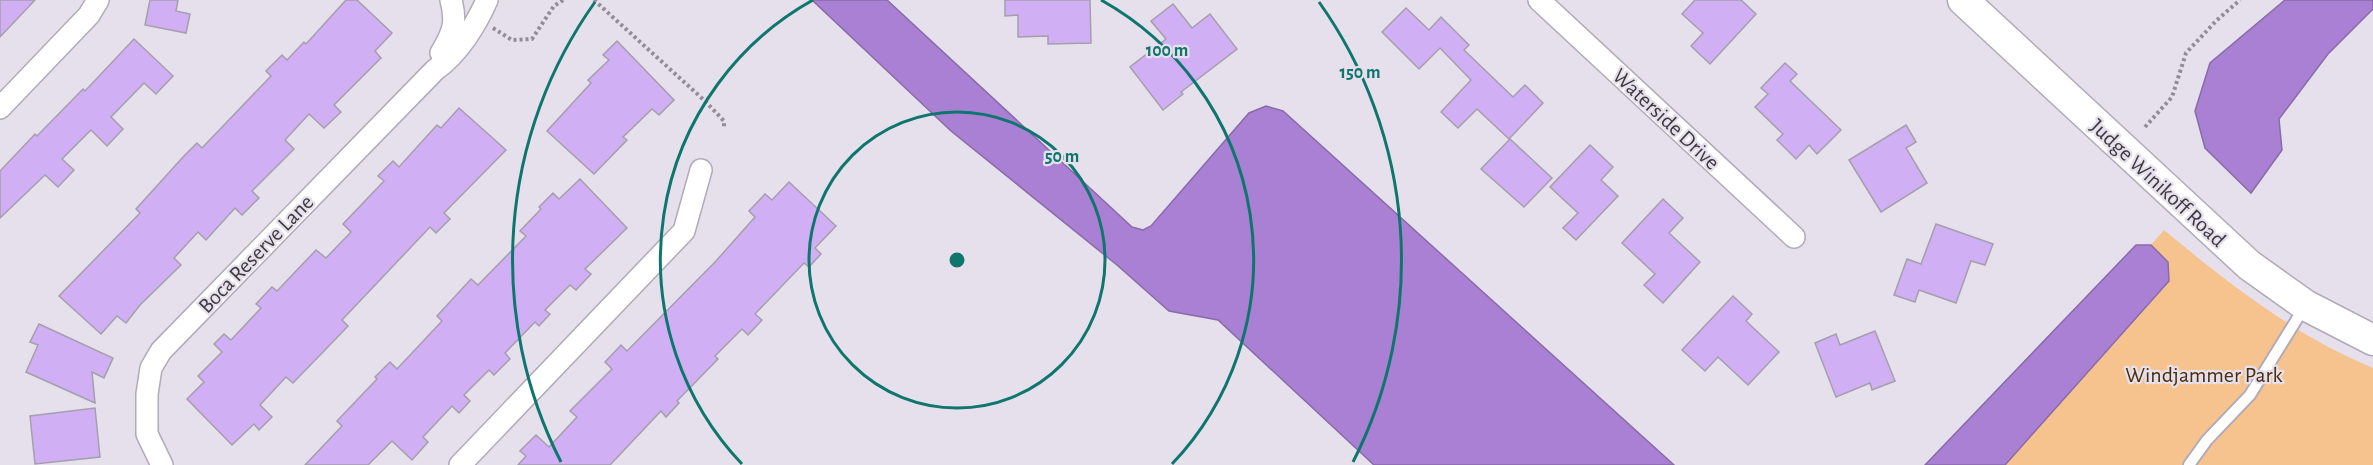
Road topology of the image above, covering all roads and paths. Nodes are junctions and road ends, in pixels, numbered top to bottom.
1 (98, 0) edge
2 (451, 0) edge
3 (487, 0) edge
4 (563, 0) edge
5 (594, 0) edge
6 (1539, 0) edge
7 (1962, 0) edge
8 (2240, 0) edge
9 (489, 27) dead end
10 (435, 70) junction
11 (0, 108) edge
12 (2145, 127) dead end
13 (724, 128) dead end
14 (701, 170) dead end
15 (1794, 237) dead end
16 (2305, 305) junction
17 (2373, 340) edge
18 (162, 465) edge
19 (460, 465) edge
20 (2189, 465) edge

1 - 11 street
2 - 10 street, Boca Reserve Lane
3 - 10 street, Boca Reserve Lane
4 - 9 path
5 - 13 path
6 - 15 street, Waterside Drive
7 - 16 street, Judge Winikoff Road
8 - 12 path
10 - 18 street, Boca Reserve Lane
14 - 19 street
16 - 17 street, Judge Winikoff Road
16 - 20 lane

